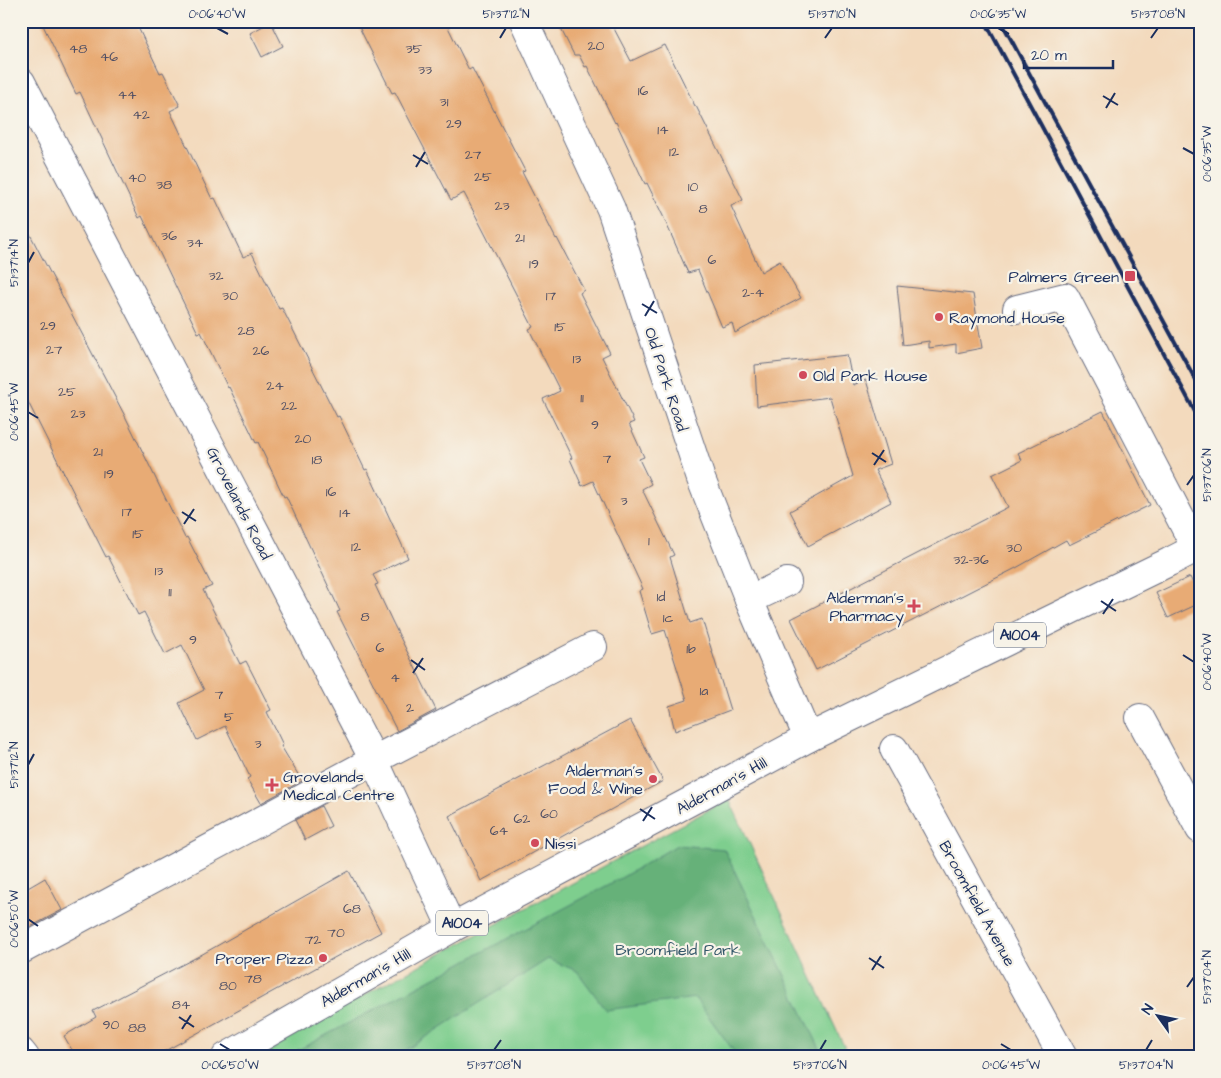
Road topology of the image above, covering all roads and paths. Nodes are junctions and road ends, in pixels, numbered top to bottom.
1 (524, 21) edge
2 (21, 82) edge
3 (1017, 309) dead end
4 (1198, 547) edge
5 (787, 582) dead end
6 (749, 600) junction
7 (593, 647) dead end
8 (1140, 718) dead end
9 (808, 738) junction
10 (894, 749) dead end
11 (374, 760) junction
12 (1200, 830) edge
13 (452, 928) junction
14 (21, 950) edge
15 (21, 1052) edge
16 (25, 1057) edge
17 (226, 1057) edge
18 (1063, 1057) edge

1 - 6 street, Old Park Road
2 - 11 street, Grovelands Road
3 - 4 street
4 - 9 street, Alderman's Hill / A1004
5 - 6 street
6 - 9 street, Old Park Road
7 - 11 street
8 - 12 street
9 - 13 street, Alderman's Hill / A1004
10 - 18 street, Broomfield Avenue
11 - 13 street, Grovelands Road
11 - 14 street
13 - 17 street, Alderman's Hill / A1004
15 - 16 street

